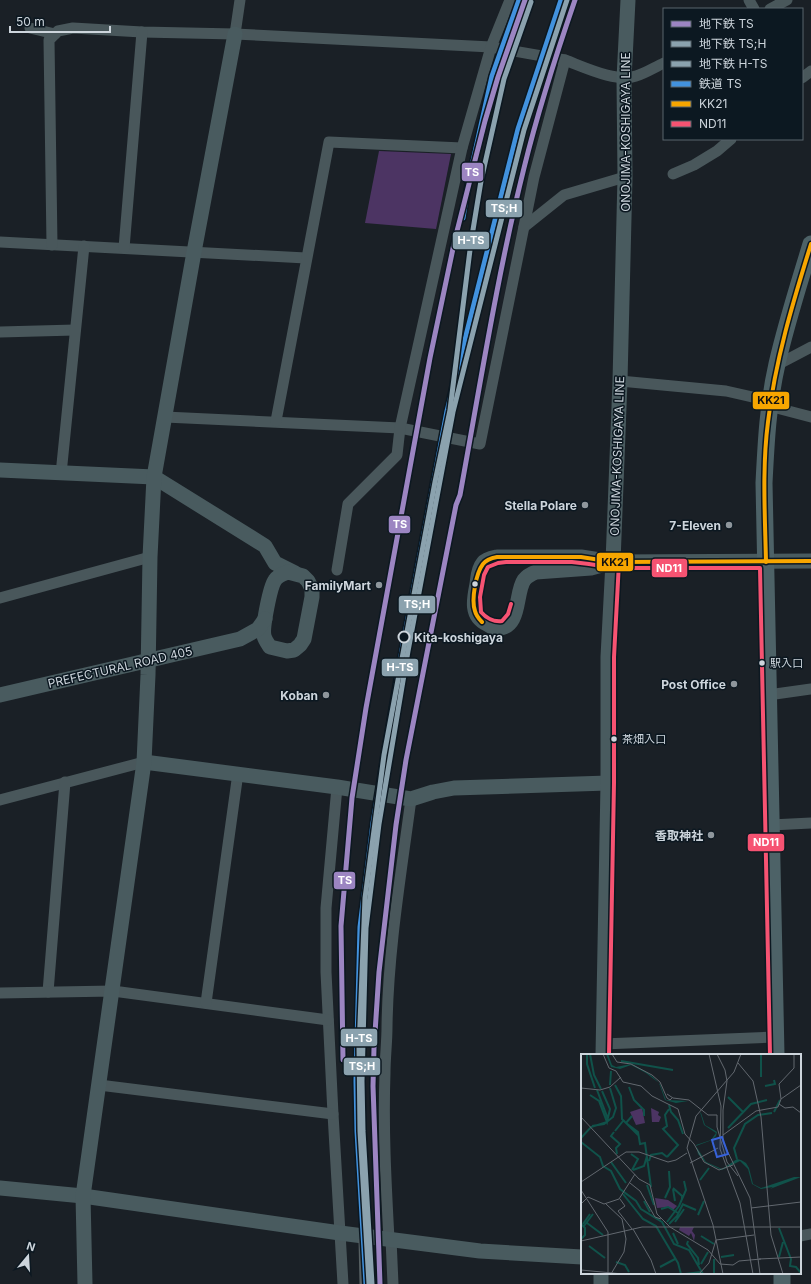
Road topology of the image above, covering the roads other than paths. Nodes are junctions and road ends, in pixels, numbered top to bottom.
1 (240, 0) edge
2 (510, 0) edge
3 (628, 0) edge
4 (787, 0) edge
5 (772, 8) edge
6 (30, 28) dead end
7 (54, 32) junction
8 (142, 32) junction
9 (235, 34) junction
10 (491, 47) junction
11 (565, 60) junction
12 (663, 63) edge
13 (811, 71) edge
14 (803, 77) edge
15 (624, 78) junction
16 (730, 140) edge
17 (462, 148) junction
18 (673, 174) dead end
19 (625, 177) junction
20 (524, 226) junction
21 (0, 242) edge
22 (811, 244) edge
23 (52, 245) junction
24 (84, 246) junction
25 (124, 248) junction
26 (194, 252) junction
27 (306, 258) junction
28 (75, 330) junction
29 (0, 332) edge
30 (811, 347) edge
31 (776, 366) junction
32 (620, 381) junction
33 (770, 403) junction
34 (165, 417) junction
35 (811, 417) edge
36 (276, 421) junction
37 (400, 428) junction
38 (0, 470) edge
39 (61, 474) junction
40 (154, 477) junction
41 (150, 557) junction
42 (614, 562) junction
43 (766, 562) junction
44 (811, 562) edge
45 (274, 563) junction
46 (337, 570) dead end
47 (295, 574) junction
48 (272, 585) junction
49 (0, 598) edge
50 (265, 619) junction
51 (240, 639) junction
52 (270, 647) junction
53 (148, 661) junction
54 (811, 690) edge
55 (0, 695) edge
56 (768, 695) junction
57 (144, 762) junction
58 (238, 774) junction
59 (65, 782) junction
60 (608, 783) junction
61 (337, 787) junction
62 (411, 799) junction
63 (0, 800) edge
64 (811, 823) edge
65 (771, 825) junction
66 (113, 991) junction
67 (48, 992) junction
68 (0, 993) edge
69 (206, 1003) junction
70 (328, 1020) junction
71 (775, 1037) junction
72 (603, 1050) edge
73 (776, 1054) edge
74 (99, 1085) junction
75 (333, 1114) junction
76 (0, 1188) edge
77 (83, 1196) junction
78 (340, 1233) junction
79 (811, 1234) edge
80 (801, 1236) edge
81 (390, 1239) junction
82 (581, 1258) edge
83 (85, 1284) edge
84 (344, 1284) edge
85 (393, 1284) edge

1 - 9 street
2 - 10 street
3 - 15 street, ONOJIMA-KOSHIGAYA LINE
4 - 5 street
6 - 7 street
7 - 8 street
7 - 23 street
8 - 9 street
8 - 25 street
9 - 10 street
9 - 26 street
10 - 11 street
10 - 17 street
11 - 15 street
11 - 20 street
12 - 15 street
13 - 14 street
15 - 19 street, ONOJIMA-KOSHIGAYA LINE
16 - 18 street
17 - 27 street
17 - 37 street
19 - 20 street
19 - 32 street, ONOJIMA-KOSHIGAYA LINE
20 - 37 street
21 - 23 street
22 - 31 main road
23 - 24 street
24 - 25 street
24 - 28 street
25 - 26 street
26 - 27 street
26 - 34 street
27 - 36 street
28 - 29 street
28 - 39 street
30 - 31 street
31 - 33 main road
32 - 33 street
32 - 42 street, ONOJIMA-KOSHIGAYA LINE
33 - 35 street
33 - 43 main road
34 - 36 street
34 - 40 street
36 - 37 street
37 - 46 street
38 - 39 street
39 - 40 street
40 - 41 street
40 - 45 street
41 - 49 street
41 - 53 street
42 - 42 street
42 - 43 street
42 - 60 street, ONOJIMA-KOSHIGAYA LINE
43 - 44 street
43 - 56 main road
45 - 47 street
45 - 48 street
47 - 48 street
47 - 52 street
48 - 50 street
50 - 51 street, PREFECTURAL ROAD 405
50 - 52 street
51 - 52 street
51 - 53 street, PREFECTURAL ROAD 405
53 - 55 street, PREFECTURAL ROAD 405
53 - 57 street
54 - 56 street
56 - 65 main road
57 - 58 street
57 - 59 street
57 - 66 street
58 - 61 street
58 - 69 street
59 - 63 street
59 - 67 street
60 - 62 street
60 - 72 street, ONOJIMA-KOSHIGAYA LINE
61 - 62 street
61 - 70 street
62 - 81 street
64 - 65 street
65 - 71 main road
66 - 67 street
66 - 69 street
66 - 74 street
67 - 68 street
69 - 70 street
70 - 75 street
71 - 72 street
71 - 73 main road
74 - 75 street
74 - 77 street
75 - 78 street
76 - 77 street
77 - 78 street
77 - 83 street
78 - 81 street
78 - 84 street
79 - 80 street
81 - 82 street
81 - 85 street

